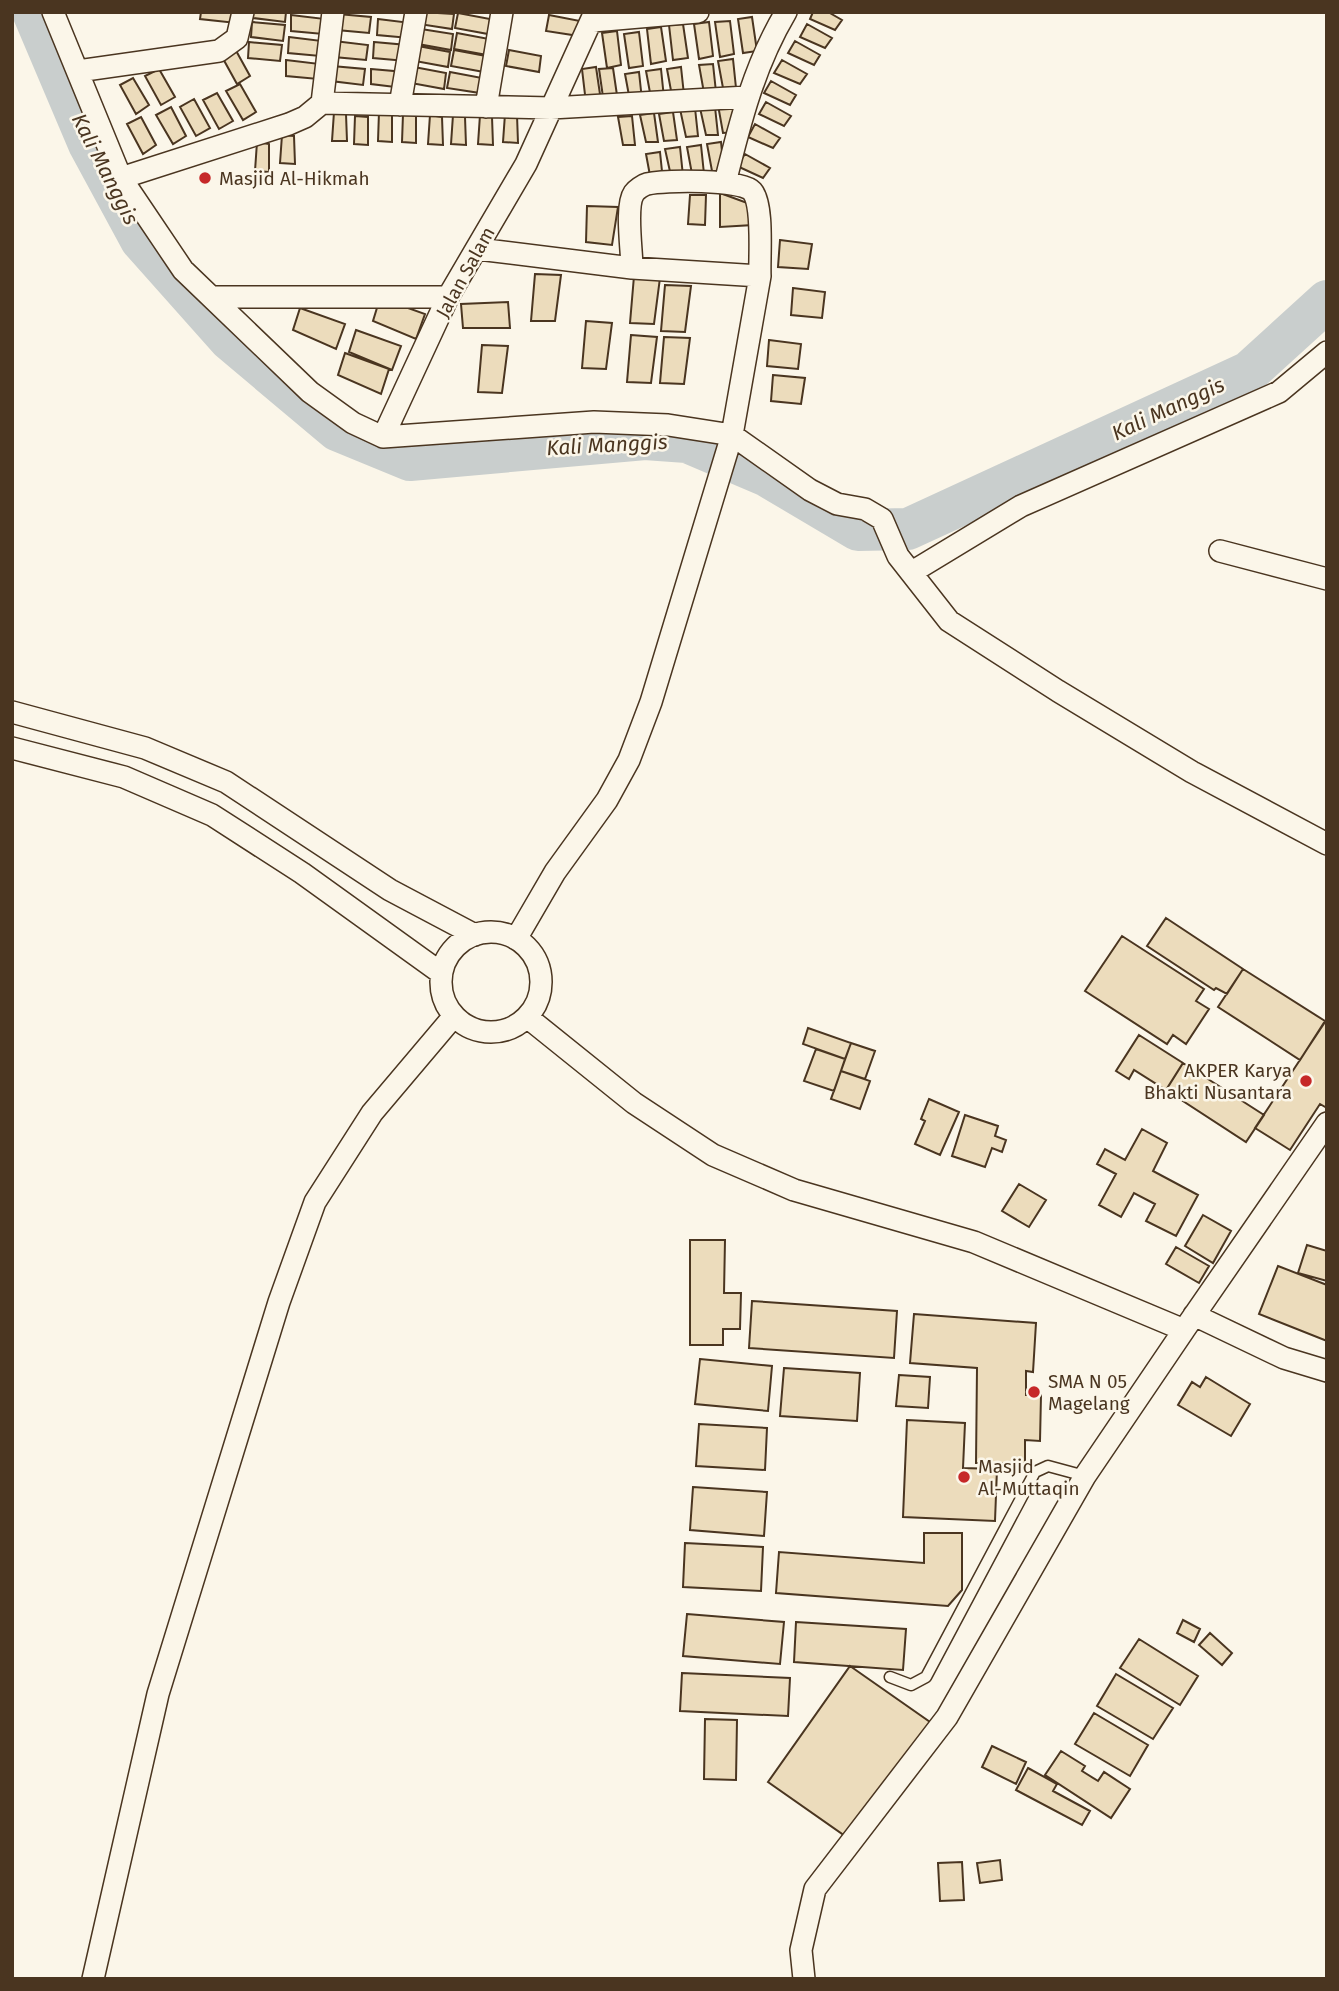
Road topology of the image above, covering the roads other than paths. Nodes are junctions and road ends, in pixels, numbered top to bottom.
1 (53, 12) edge
2 (243, 12) edge
3 (332, 12) edge
4 (416, 12) edge
5 (502, 12) edge
6 (698, 12) edge
7 (786, 12) edge
8 (594, 17) edge
9 (78, 71) junction
10 (747, 96) junction
11 (322, 103) junction
12 (400, 105) junction
13 (486, 107) junction
14 (551, 108) junction
15 (121, 178) junction
16 (725, 183) junction
17 (478, 249) junction
18 (632, 268) junction
19 (760, 276) junction
20 (212, 297) junction
21 (448, 297) junction
22 (1327, 352) edge
23 (383, 437) junction
24 (731, 439) junction
25 (1220, 551) dead end
26 (905, 564) junction
27 (1327, 579) edge
28 (12, 712) edge
29 (12, 748) edge
30 (1327, 844) edge
31 (475, 935) junction
32 (516, 939) junction
33 (441, 973) junction
34 (454, 1016) junction
35 (527, 1017) junction
36 (1327, 1123) edge
37 (1189, 1322) junction
38 (1327, 1371) edge
39 (1085, 1476) junction
40 (890, 1677) dead end
41 (93, 1979) edge
42 (804, 1979) edge

1 - 9 street
2 - 9 street
3 - 11 street
4 - 12 street
5 - 13 street
6 - 8 street
7 - 10 street
8 - 14 street, Jalan Salam
9 - 15 street
10 - 14 street
10 - 16 street
11 - 12 street
11 - 15 street
12 - 13 street
13 - 14 street
14 - 17 street, Jalan Salam
15 - 20 street
16 - 18 street
16 - 19 street
17 - 18 street
17 - 21 street, Jalan Salam
18 - 19 street
19 - 24 street
20 - 21 street
20 - 23 street
21 - 23 street, Jalan Salam
22 - 26 street
23 - 24 street
24 - 26 street
24 - 32 street
25 - 27 street
26 - 30 street
28 - 31 street
29 - 33 street
31 - 32 street
31 - 33 street
32 - 35 street
33 - 34 street
34 - 35 street
34 - 41 street
35 - 37 street
36 - 37 street
37 - 38 street
37 - 39 street
39 - 40 lane
39 - 42 street

